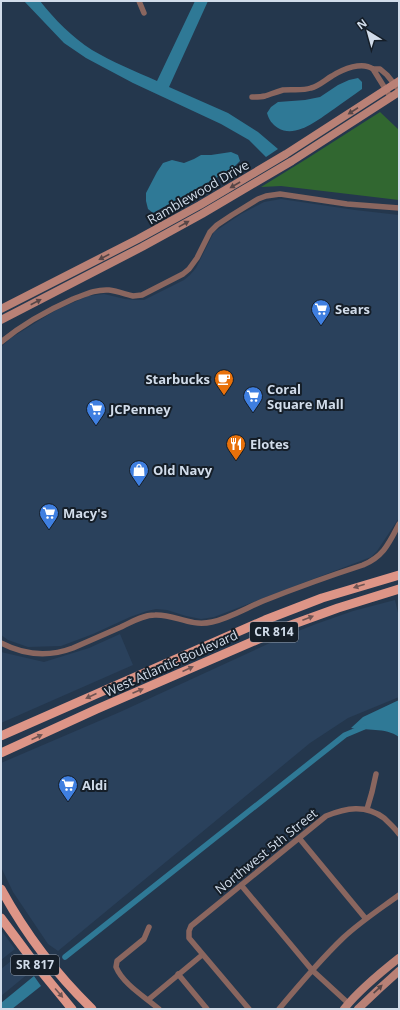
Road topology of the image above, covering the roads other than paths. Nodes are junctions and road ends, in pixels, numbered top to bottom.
1 (139, 1) edge
2 (144, 13) dead end
3 (373, 69) junction
4 (398, 87) edge
5 (386, 90) junction
6 (252, 97) dead end
7 (391, 98) junction
8 (399, 208) edge
9 (1, 309) edge
10 (1, 320) edge
11 (1, 342) edge
12 (399, 524) edge
13 (398, 575) edge
14 (399, 589) edge
15 (1, 643) edge
16 (1, 736) edge
17 (1, 753) edge
18 (376, 774) dead end
19 (367, 809) junction
20 (399, 834) edge
21 (298, 838) junction
22 (241, 885) junction
23 (1, 889) edge
24 (399, 895) edge
25 (1, 904) edge
26 (12, 908) junction
27 (366, 919) junction
28 (2, 920) edge
29 (148, 927) dead end
30 (24, 928) junction
31 (202, 955) junction
32 (399, 958) edge
33 (312, 970) junction
34 (399, 971) edge
35 (178, 974) junction
36 (148, 1000) junction
37 (346, 1006) edge
38 (72, 1009) edge
39 (92, 1009) edge
40 (159, 1009) edge
41 (207, 1009) edge
42 (249, 1009) edge
43 (279, 1009) edge
44 (358, 1009) edge

1 - 2 street
3 - 4 street
3 - 5 street
3 - 6 street
4 - 5 street, Ramblewood Drive
4 - 7 street, Ramblewood Drive
5 - 7 street
5 -> 9 street, Ramblewood Drive
10 -> 7 street, Ramblewood Drive
8 - 11 street
12 - 15 street
13 -> 16 main road, West Atlantic Boulevard / CR 814
17 -> 14 main road, West Atlantic Boulevard / CR 814
18 - 19 street
19 - 20 street
19 - 21 street, Northwest 5th Street
21 - 22 street, Northwest 5th Street
21 - 27 street
22 - 31 street, Northwest 5th Street
22 - 33 street
23 - 26 main road, SR 817
24 - 27 street
25 - 26 main road
26 - 30 main road, SR 817
27 - 33 street
28 - 30 main road
28 -> 38 main road, SR 817
29 - 36 street
30 - 39 main road, SR 817
31 - 35 street
31 - 42 street
32 - 37 street
33 - 37 street
33 - 43 street
44 -> 34 street
35 - 36 street
35 - 41 street
36 - 40 street

